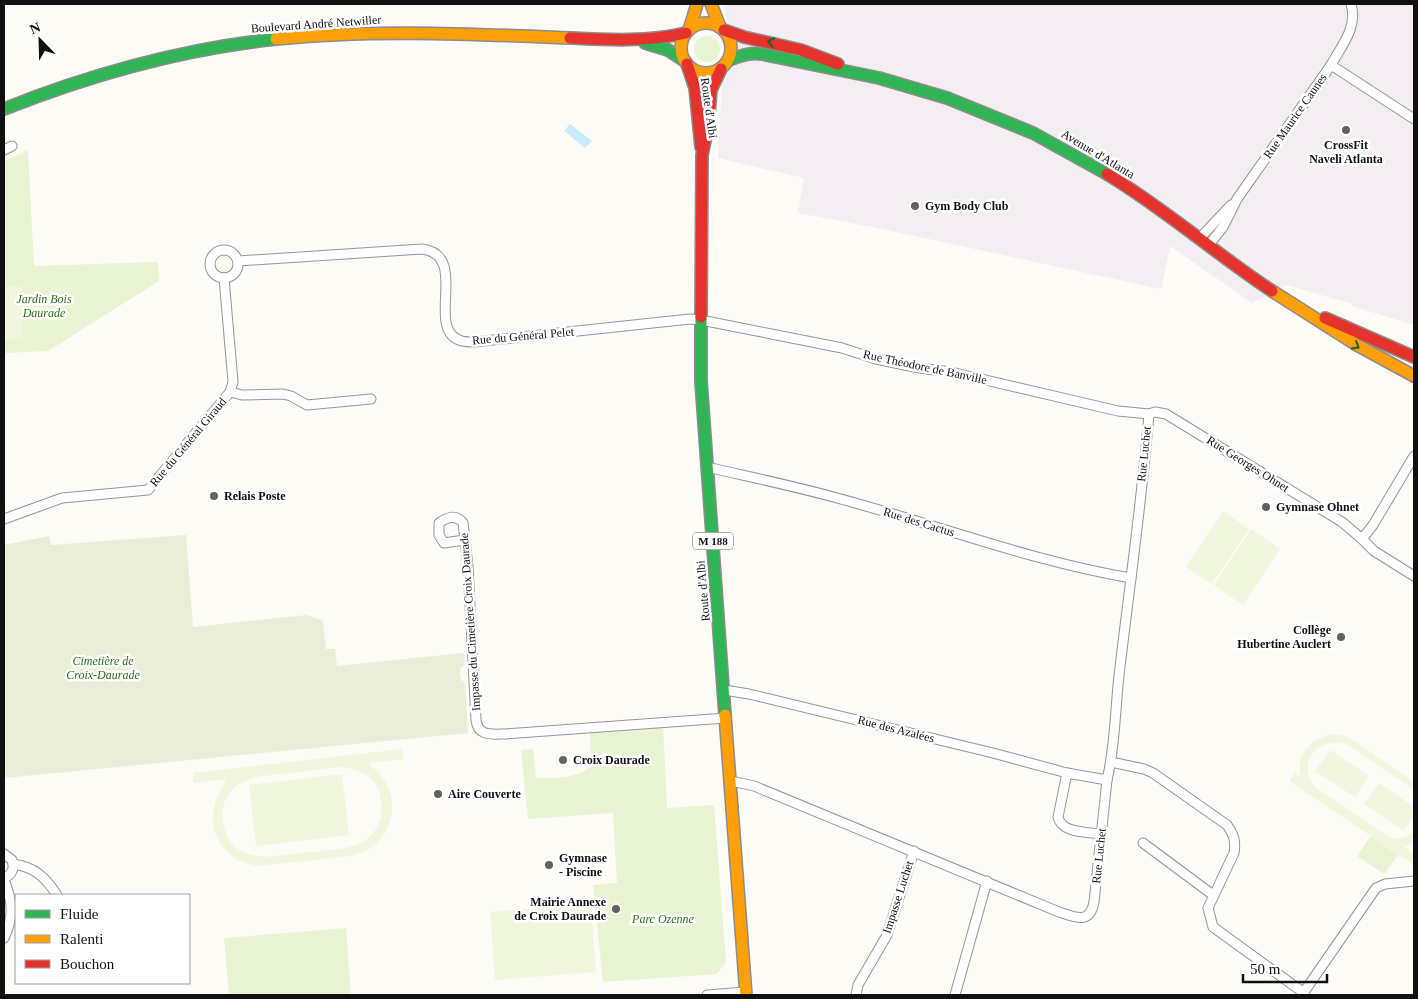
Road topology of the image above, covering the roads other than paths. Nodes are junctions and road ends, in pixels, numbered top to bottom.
1 (697, 4) edge
2 (711, 4) edge
3 (1351, 4) edge
4 (722, 28) junction
5 (688, 31) junction
6 (640, 42) junction
7 (686, 63) junction
8 (725, 64) junction
9 (1331, 64) junction
10 (856, 72) junction
11 (4, 110) edge
12 (1414, 120) edge
13 (702, 155) junction
14 (1204, 243) junction
15 (238, 261) junction
16 (224, 278) junction
17 (1301, 310) junction
18 (700, 320) junction
19 (1414, 357) edge
20 (1414, 376) edge
21 (230, 392) junction
22 (370, 400) dead end
23 (1149, 414) junction
24 (1414, 456) edge
25 (707, 467) junction
26 (4, 519) edge
27 (1362, 539) junction
28 (464, 540) junction
29 (1414, 576) edge
30 (1131, 578) junction
31 (724, 690) junction
32 (726, 718) junction
33 (1112, 762) junction
34 (1067, 773) junction
35 (1107, 780) junction
36 (732, 781) junction
37 (1101, 834) junction
38 (1143, 843) dead end
39 (914, 851) junction
40 (4, 854) edge
41 (13, 864) junction
42 (4, 879) edge
43 (987, 881) junction
44 (1414, 882) edge
45 (56, 894) edge
46 (1213, 895) junction
47 (4, 938) edge
48 (746, 994) edge
49 (1303, 994) edge
50 (707, 995) edge
51 (856, 995) edge
52 (955, 995) edge

1 - 5 main road
2 - 4 main road
3 - 9 street
4 - 5 main road
4 - 8 main road
10 -> 4 main road, Avenue d'Atlanta
5 - 6 main road, Boulevard André Netwiller
5 - 7 main road
6 - 7 main road, Boulevard André Netwiller
6 - 11 main road, Boulevard André Netwiller
7 - 8 main road
7 - 13 main road, Route d'Albi / M 188
8 - 10 main road, Avenue d'Atlanta
8 - 13 main road, Route d'Albi / M 188
9 - 12 street, Rue Maurice Caunes
9 - 14 street, Rue Maurice Caunes
10 - 14 main road, Avenue d'Atlanta
13 - 18 main road, Route d'Albi / M 188
14 - 17 main road, Avenue d'Atlanta
15 - 16 street
15 - 16 street
15 - 18 street, Rue du Général Pelet
16 - 21 street, Rue du Général Giraud
17 - 19 main road, Avenue d'Atlanta
17 -> 20 main road, Avenue d'Atlanta
18 - 23 street, Rue Théodore de Banville
18 - 25 main road, Route d'Albi / M 188
21 - 22 street
21 - 26 street, Rue du Général Giraud
23 - 27 street, Rue Georges Ohnet
23 - 30 street, Rue Luchet
24 - 27 street
25 - 30 street, Rue des Cactus
25 - 31 main road, Route d'Albi / M 188
27 - 29 street, Rue Georges Ohnet
28 - 28 street, Impasse du Cimetière Croix Daurade
28 - 32 street, Impasse du Cimetière Croix Daurade
30 - 33 street, Rue Luchet
31 - 32 main road, Route d'Albi / M 188
31 - 34 street, Rue des Azalées
32 - 36 main road, Route d'Albi / M 188
33 - 35 street, Rue Luchet
33 - 46 street
34 - 35 street, Rue des Azalées
34 - 37 street
35 - 37 street, Rue Luchet
36 - 39 street, Rue Luchet
36 - 48 main road, Route d'Albi / M 188
37 - 43 street, Rue Luchet
38 - 46 street
39 - 43 street, Rue Luchet
39 - 51 street, Impasse Luchet
40 - 41 street
41 - 42 street
41 - 45 street
42 - 47 street
43 - 52 street
44 - 49 street
46 - 49 street
48 - 50 street

